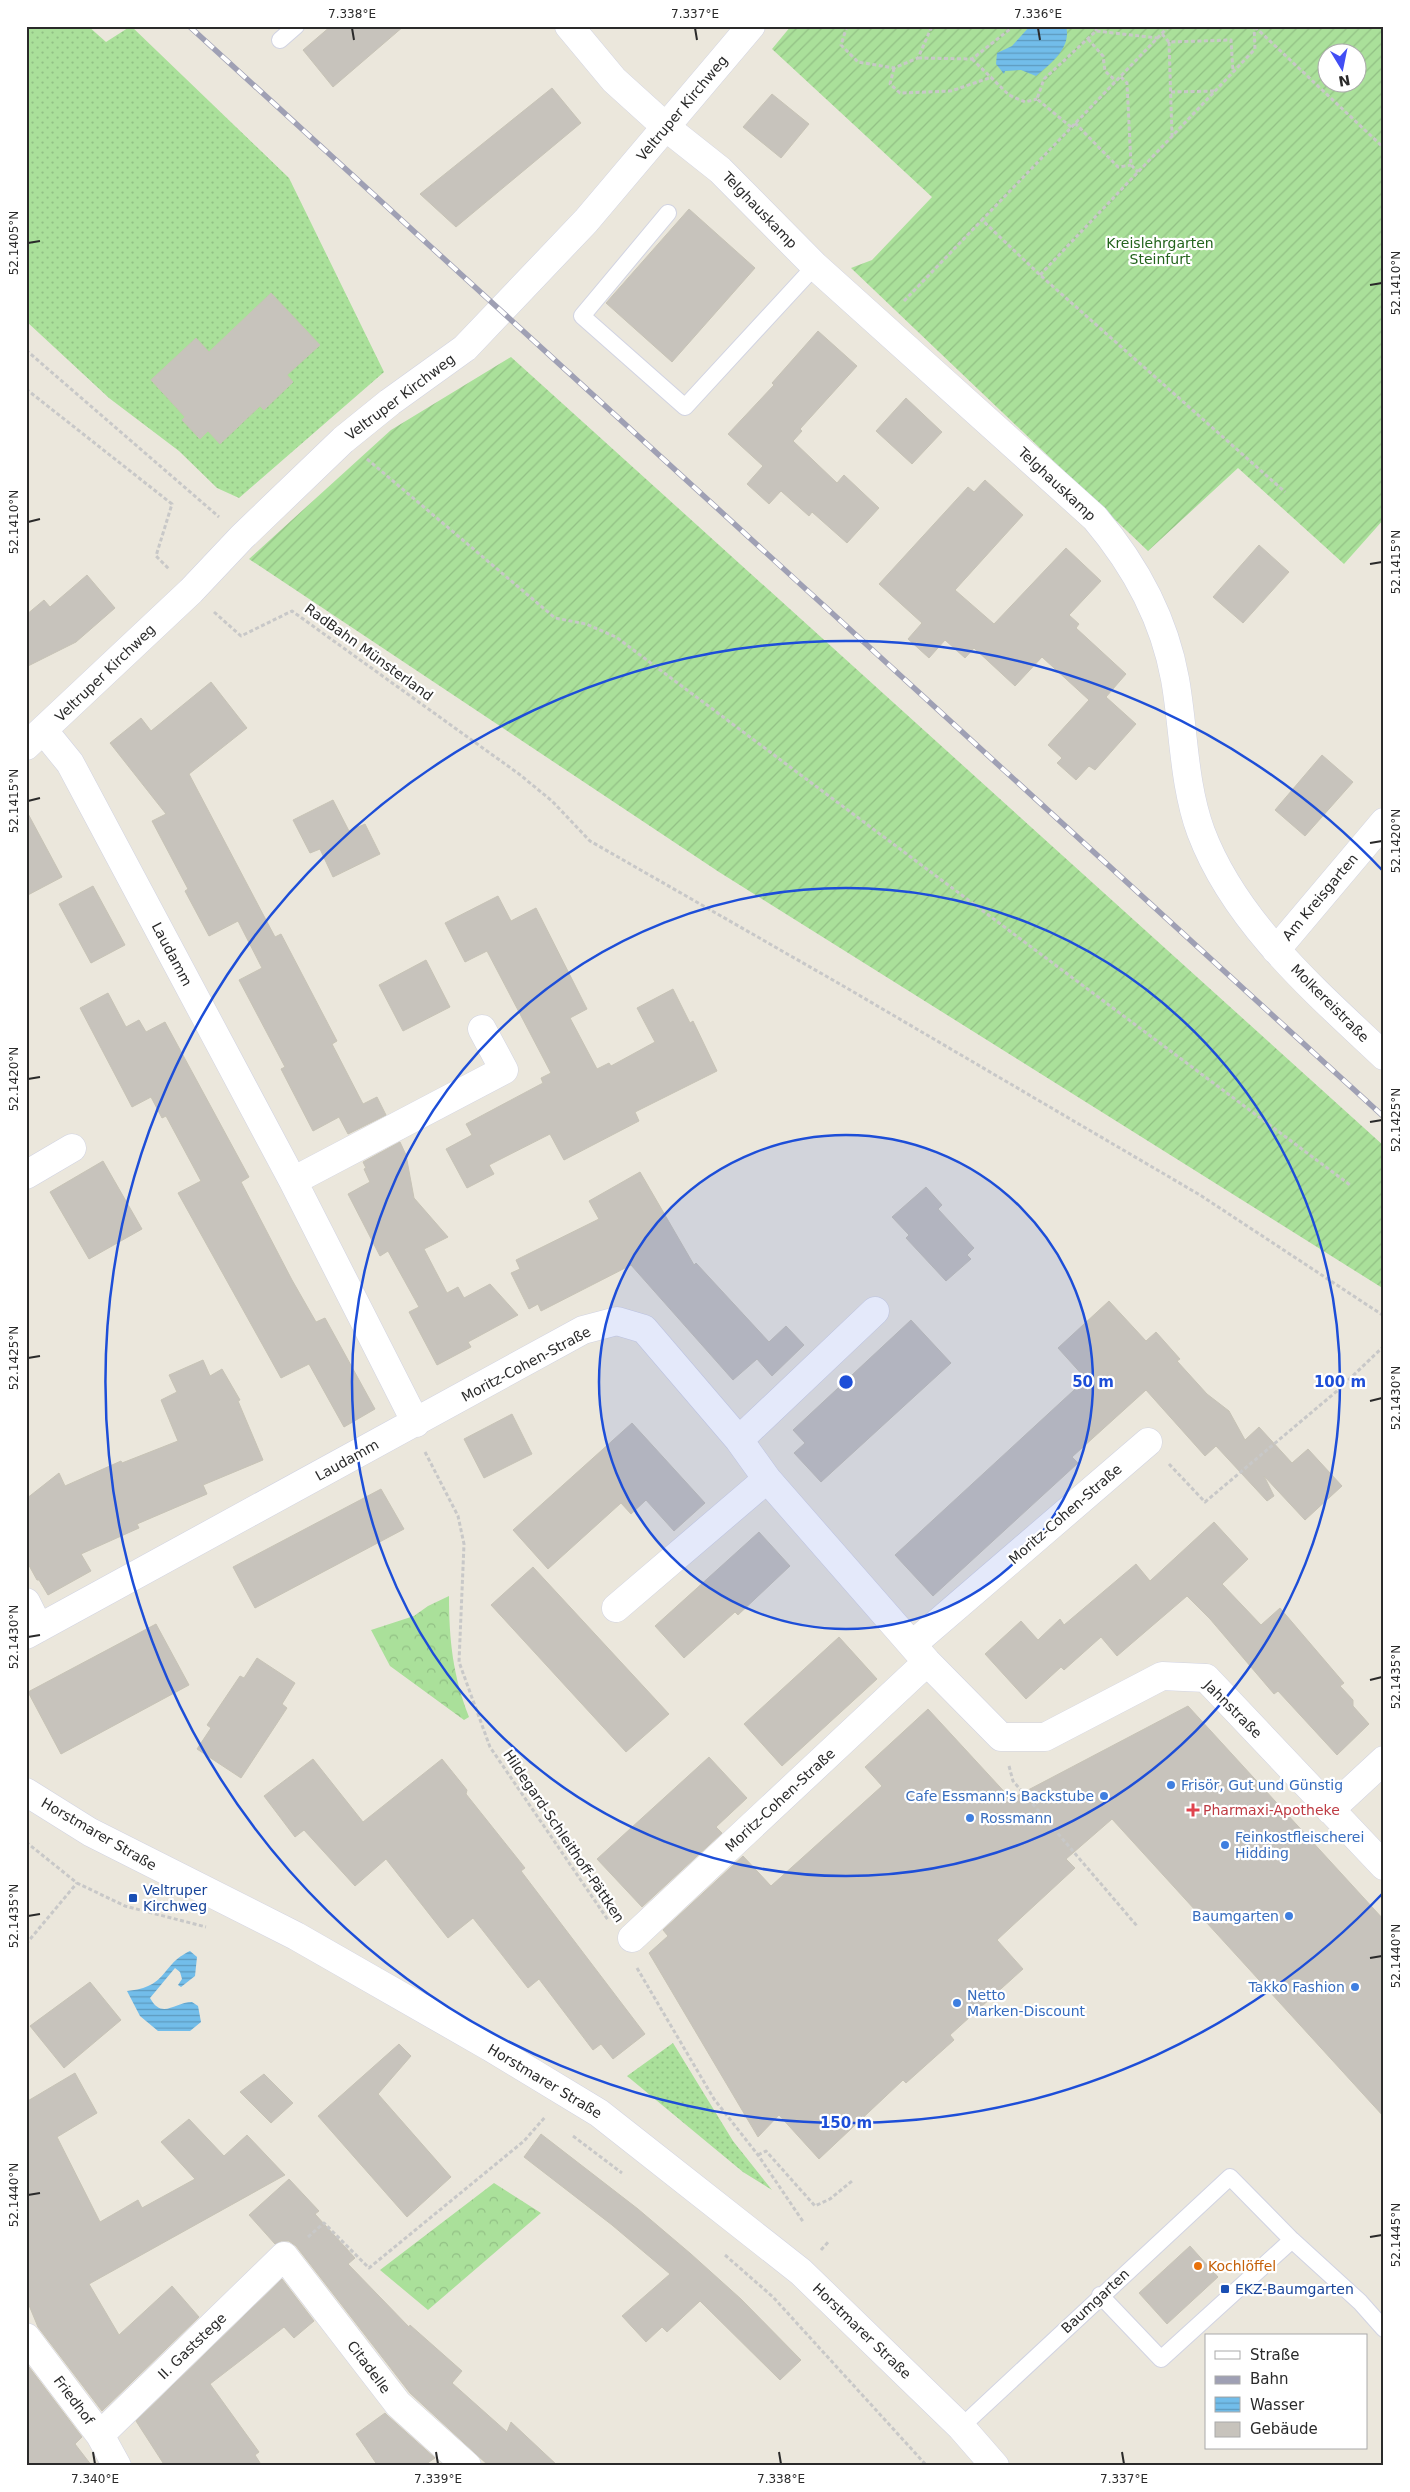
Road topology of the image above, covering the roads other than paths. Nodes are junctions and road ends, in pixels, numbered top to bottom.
1 (296, 26) edge
2 (569, 26) edge
3 (751, 26) edge
4 (280, 40) dead end
5 (667, 128) junction
6 (668, 213) dead end
7 (815, 266) junction
8 (35, 739) edge
9 (1384, 822) edge
10 (1276, 950) junction
11 (482, 1030) dead end
12 (1384, 1056) edge
13 (72, 1148) dead end
14 (26, 1175) edge
15 (293, 1181) junction
16 (875, 1310) dead end
17 (416, 1423) junction
18 (739, 1440) junction
19 (1148, 1442) road end
20 (767, 1479) junction
21 (26, 1602) edge
22 (616, 1608) dead end
23 (33, 1631) edge
24 (920, 1653) junction
25 (1001, 1737) joint
26 (1384, 1760) edge
27 (26, 1792) edge
28 (1330, 1810) junction
29 (1384, 1866) edge
30 (625, 1942) road end
31 (1292, 2240) junction
32 (284, 2256) joint
33 (1100, 2295) junction
34 (1384, 2329) edge
35 (26, 2338) edge
36 (961, 2427) junction
37 (100, 2435) junction
38 (117, 2466) edge
39 (467, 2466) edge
40 (995, 2466) edge

1 - 4 lane
2 - 5 street, Telghauskamp
3 - 5 street, Veltruper Kirchweg
5 - 7 street, Telghauskamp
5 - 8 street, Veltruper Kirchweg
6 - 7 lane
7 - 10 street, Telghauskamp
8 - 15 street, Laudamm
9 - 10 street, Am Kreisgarten
10 - 12 street, Molkereistraße
11 - 15 street
13 - 14 street
15 - 17 street, Laudamm
16 - 18 street
17 - 18 street, Moritz-Cohen-Straße
17 - 23 street, Laudamm
18 - 20 street, Moritz-Cohen-Straße
19 - 24 street, Moritz-Cohen-Straße
20 - 22 street
20 - 24 street, Moritz-Cohen-Straße
21 - 23 street, Laudamm
24 - 25 street, Moritz-Cohen-Straße
24 - 30 street, Moritz-Cohen-Straße
25 - 28 street, Jahnstraße
26 - 28 street
27 - 36 street, Horstmarer Straße
28 - 29 street, Jahnstraße
31 - 33 lane, Baumgarten
31 - 33 lane
31 - 34 lane
32 - 37 street, II. Gaststege
32 - 39 street, Citadelle
33 - 36 lane, Baumgarten
35 - 37 street, Friedhof
36 - 40 street, Horstmarer Straße
37 - 38 street, Friedhof

